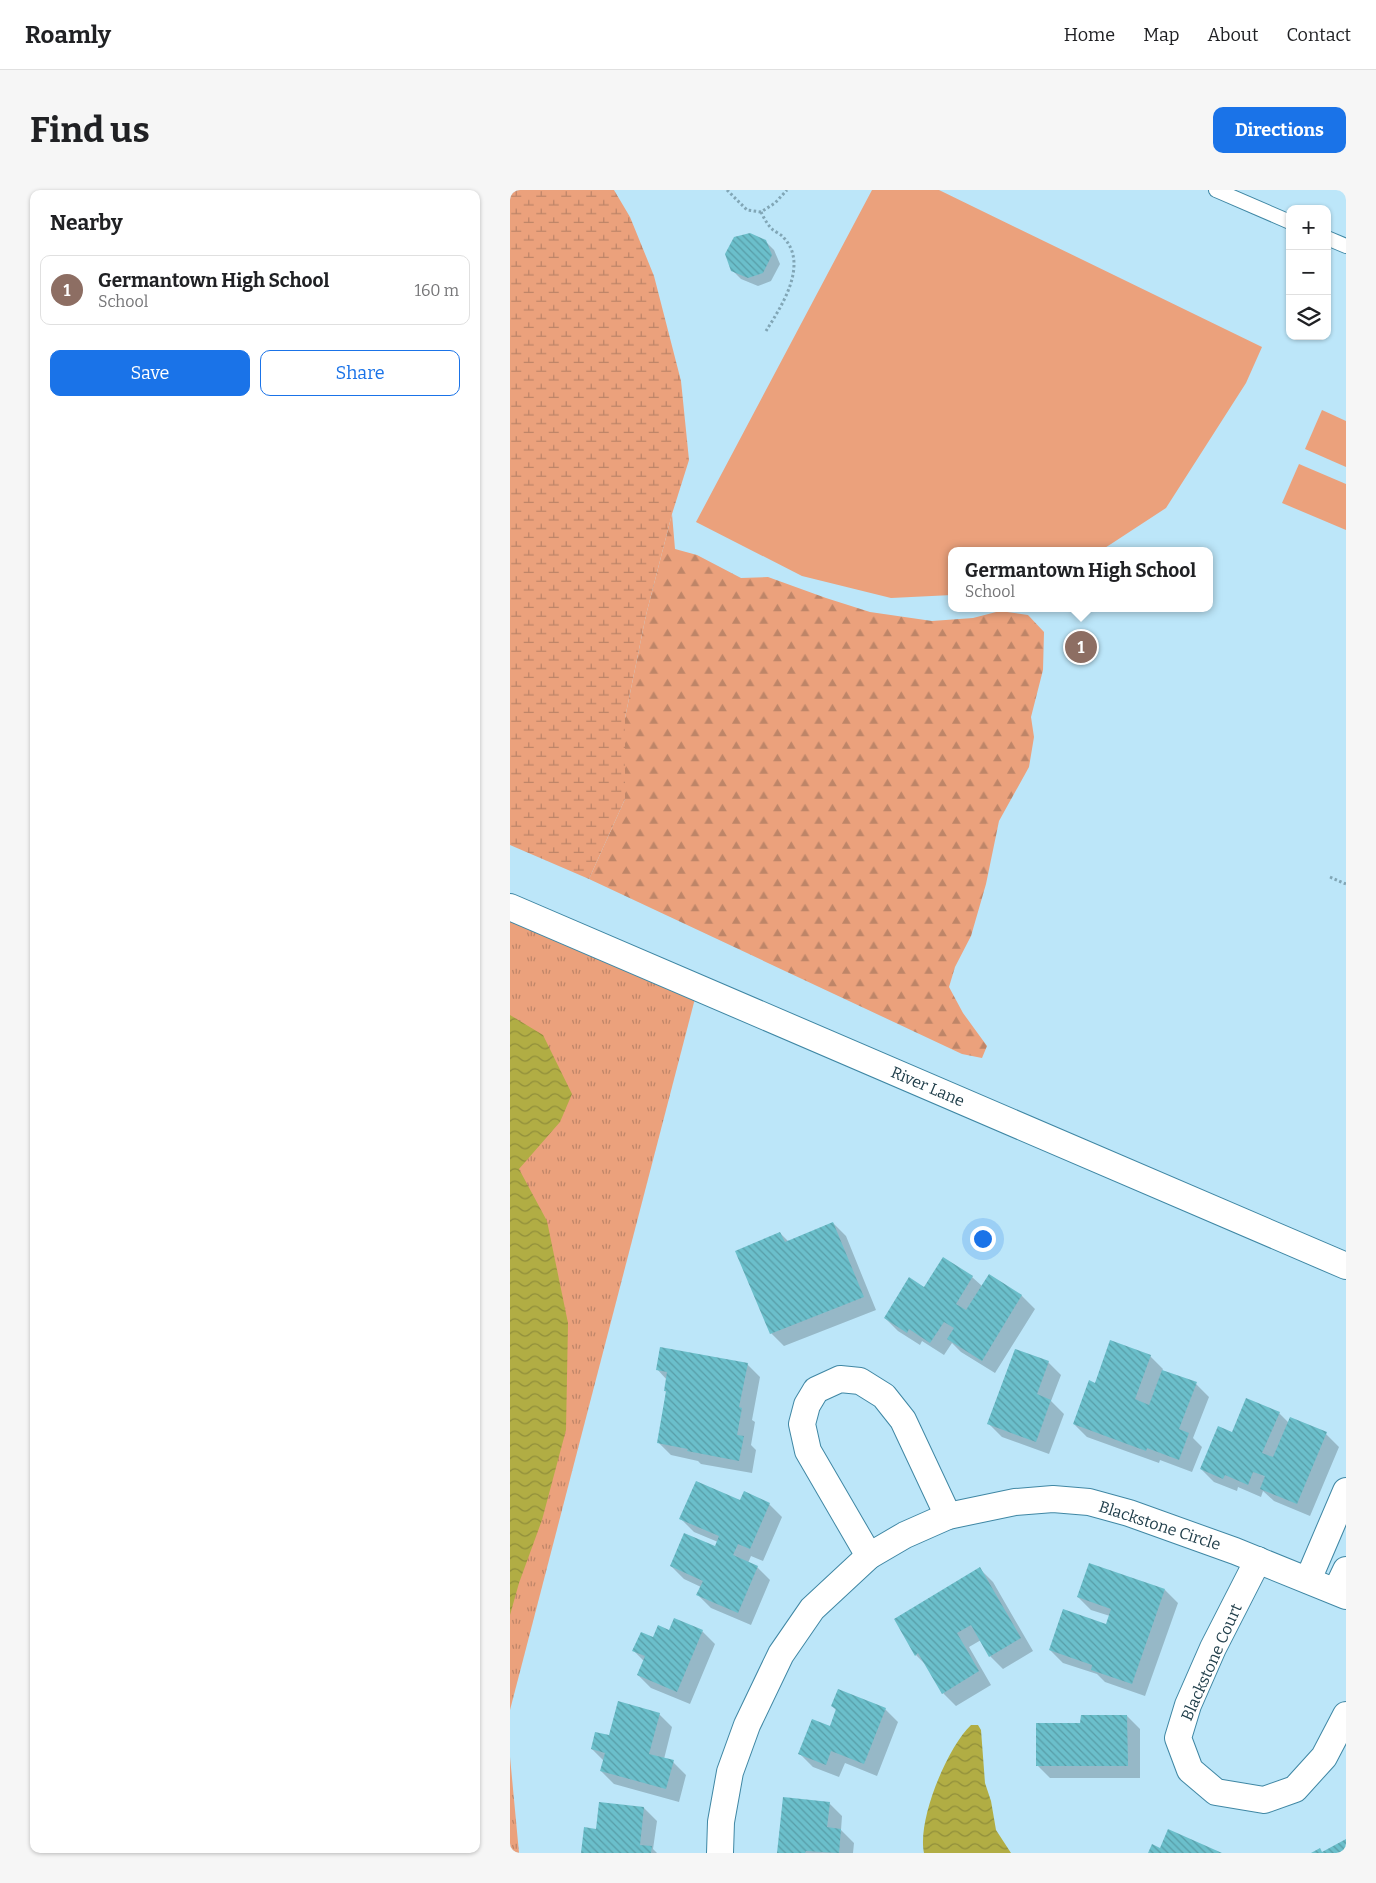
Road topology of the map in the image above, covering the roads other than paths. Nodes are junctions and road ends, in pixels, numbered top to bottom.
1 (1216, 190) edge
2 (1286, 220) edge
3 (1331, 240) edge
4 (1346, 246) edge
5 (510, 907) edge
6 (1346, 1266) edge
7 (1346, 1491) edge
8 (948, 1516) junction
9 (869, 1556) junction
10 (1258, 1560) junction
11 (1308, 1580) junction
12 (1343, 1586) edge
13 (1346, 1715) edge
14 (720, 1853) edge

1 - 2 lane
3 - 4 lane
5 - 6 street, River Lane
7 - 11 street
8 - 9 street, Blackstone Circle
8 - 9 street
8 - 10 street, Blackstone Circle
9 - 14 street, Blackstone Circle
10 - 11 street, Blackstone Circle
10 - 13 street, Blackstone Court
11 - 12 street, Blackstone Circle

